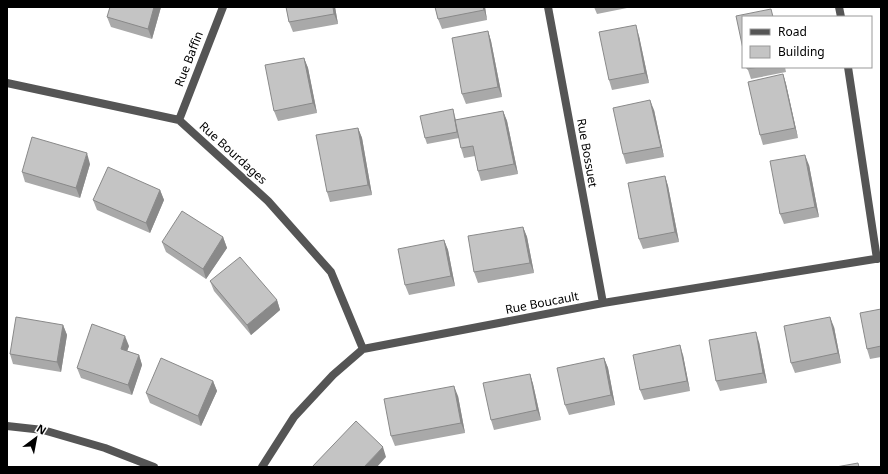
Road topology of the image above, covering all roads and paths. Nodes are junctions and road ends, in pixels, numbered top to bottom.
1 (223, 7) edge
2 (548, 7) edge
3 (848, 68) edge
4 (7, 84) edge
5 (178, 120) junction
6 (879, 259) edge
7 (603, 303) junction
8 (363, 349) junction
9 (7, 426) edge
10 (154, 467) edge
11 (262, 467) edge

1 - 5 street, Rue Baffin
2 - 7 street, Rue Bossuet
3 - 6 street
4 - 5 street
5 - 8 street, Rue Bourdages
6 - 7 street, Rue Boucault
7 - 8 street, Rue Boucault
8 - 11 street
9 - 10 street

